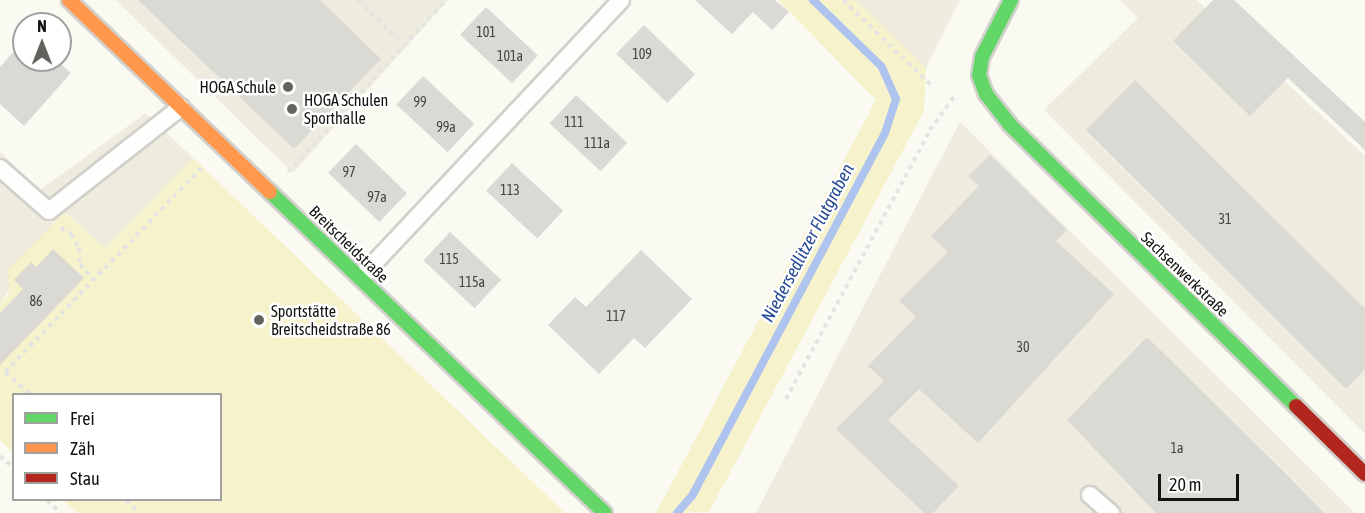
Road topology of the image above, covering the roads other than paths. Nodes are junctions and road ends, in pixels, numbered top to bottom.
1 (69, 0) edge
2 (621, 0) edge
3 (1011, 0) edge
4 (182, 107) junction
5 (0, 168) edge
6 (361, 277) junction
7 (1365, 474) edge
8 (1090, 495) dead end
9 (605, 513) edge
10 (1112, 513) edge

1 - 4 street, Breitscheidstraße
2 - 6 lane
3 - 7 street, Sachsenwerkstraße
4 - 5 lane
4 - 6 street, Breitscheidstraße
6 - 9 street, Breitscheidstraße
8 - 10 lane

